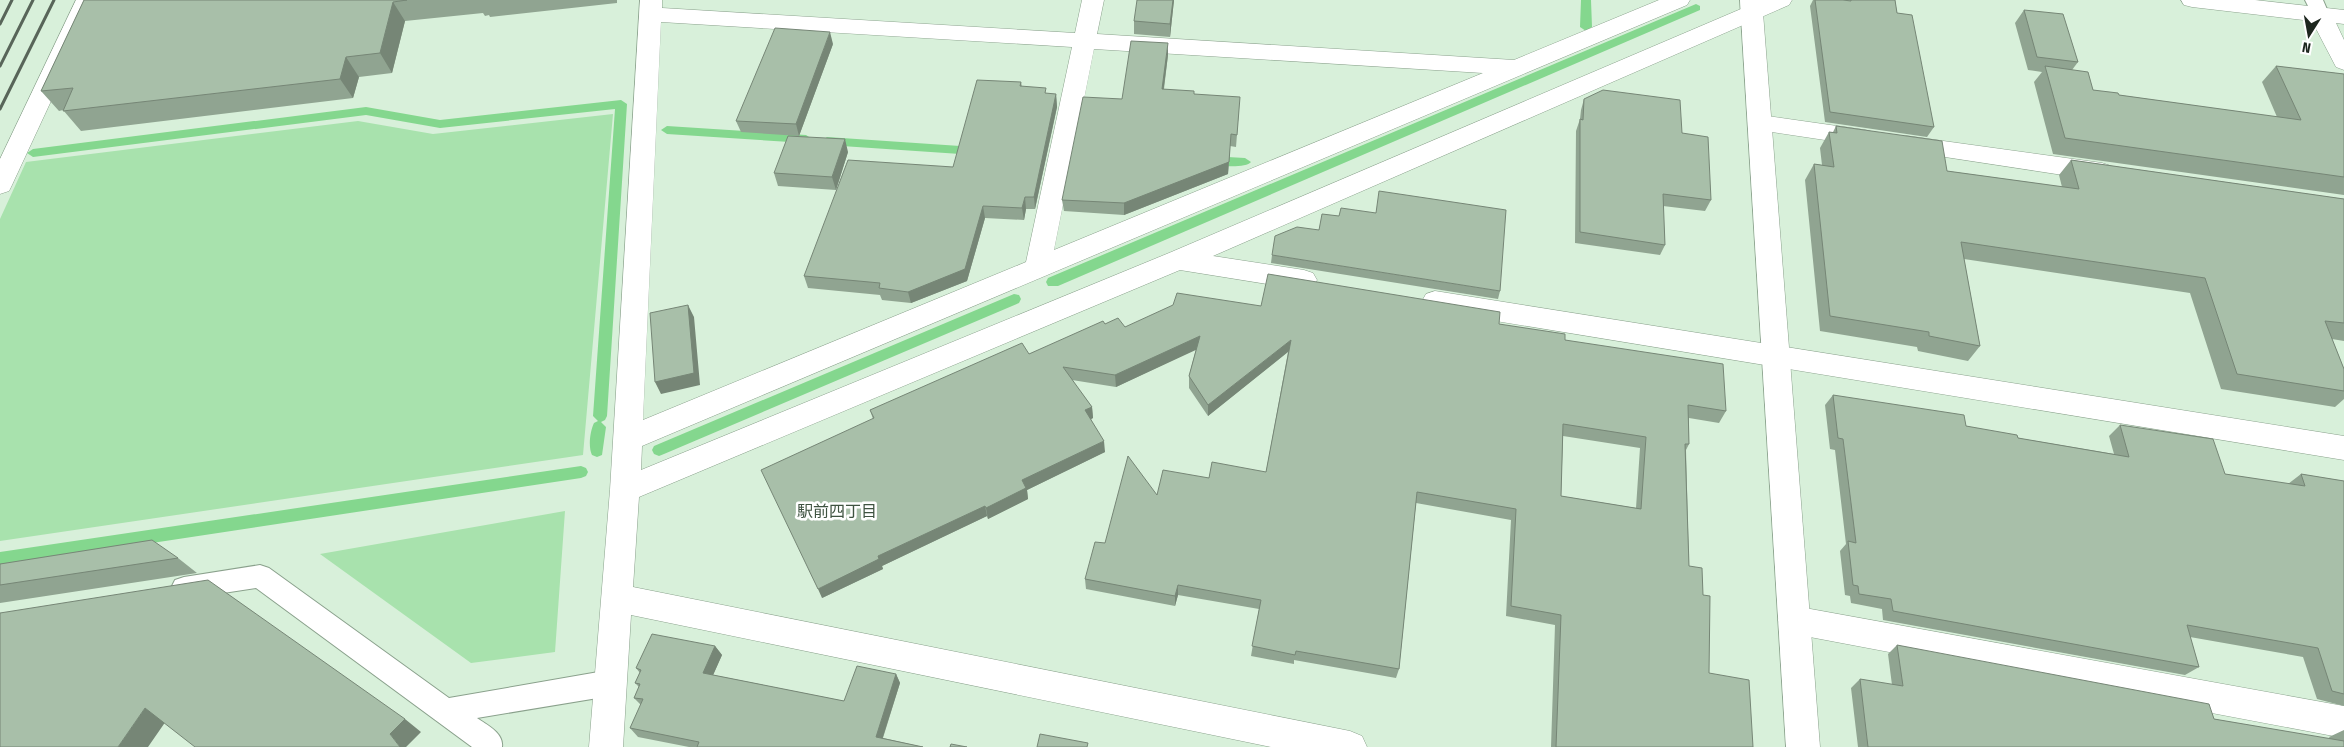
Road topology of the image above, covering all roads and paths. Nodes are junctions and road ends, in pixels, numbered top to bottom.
1 (87, 0) edge
2 (1093, 0) edge
3 (1679, 0) edge
4 (1781, 0) edge
5 (2192, 0) edge
6 (650, 7) edge
7 (1751, 7) edge
8 (2317, 7) edge
9 (2344, 16) edge
10 (1085, 41) junction
11 (2344, 62) edge
12 (1520, 68) junction
13 (1760, 123) junction
14 (2120, 174) edge
15 (0, 185) edge
16 (1178, 260) junction
17 (1038, 266) junction
18 (1325, 284) edge
19 (1413, 298) edge
20 (1776, 357) junction
21 (628, 439) junction
22 (2344, 448) edge
23 (625, 490) junction
24 (163, 591) edge
25 (617, 598) junction
26 (1794, 620) junction
27 (610, 683) junction
28 (445, 711) junction
29 (2344, 722) edge
30 (488, 747) edge
31 (606, 747) edge
32 (1350, 747) edge
33 (1803, 747) edge

1 - 15 street
2 - 10 street
3 - 12 street
4 - 7 street
5 - 8 street
6 - 10 street
6 - 21 street
7 - 13 street
7 - 16 street
8 - 9 street
8 - 11 street
10 - 12 street
10 - 17 street
12 - 17 street
13 - 14 street
13 - 20 street
16 - 18 street
16 - 23 street
17 - 21 street
19 - 20 street
20 - 22 street
20 - 26 street
21 - 23 street
23 - 25 street
24 - 28 lane
25 - 27 street
25 - 32 street
26 - 29 street
26 - 33 street
27 - 28 lane
27 - 31 street
28 - 30 lane

